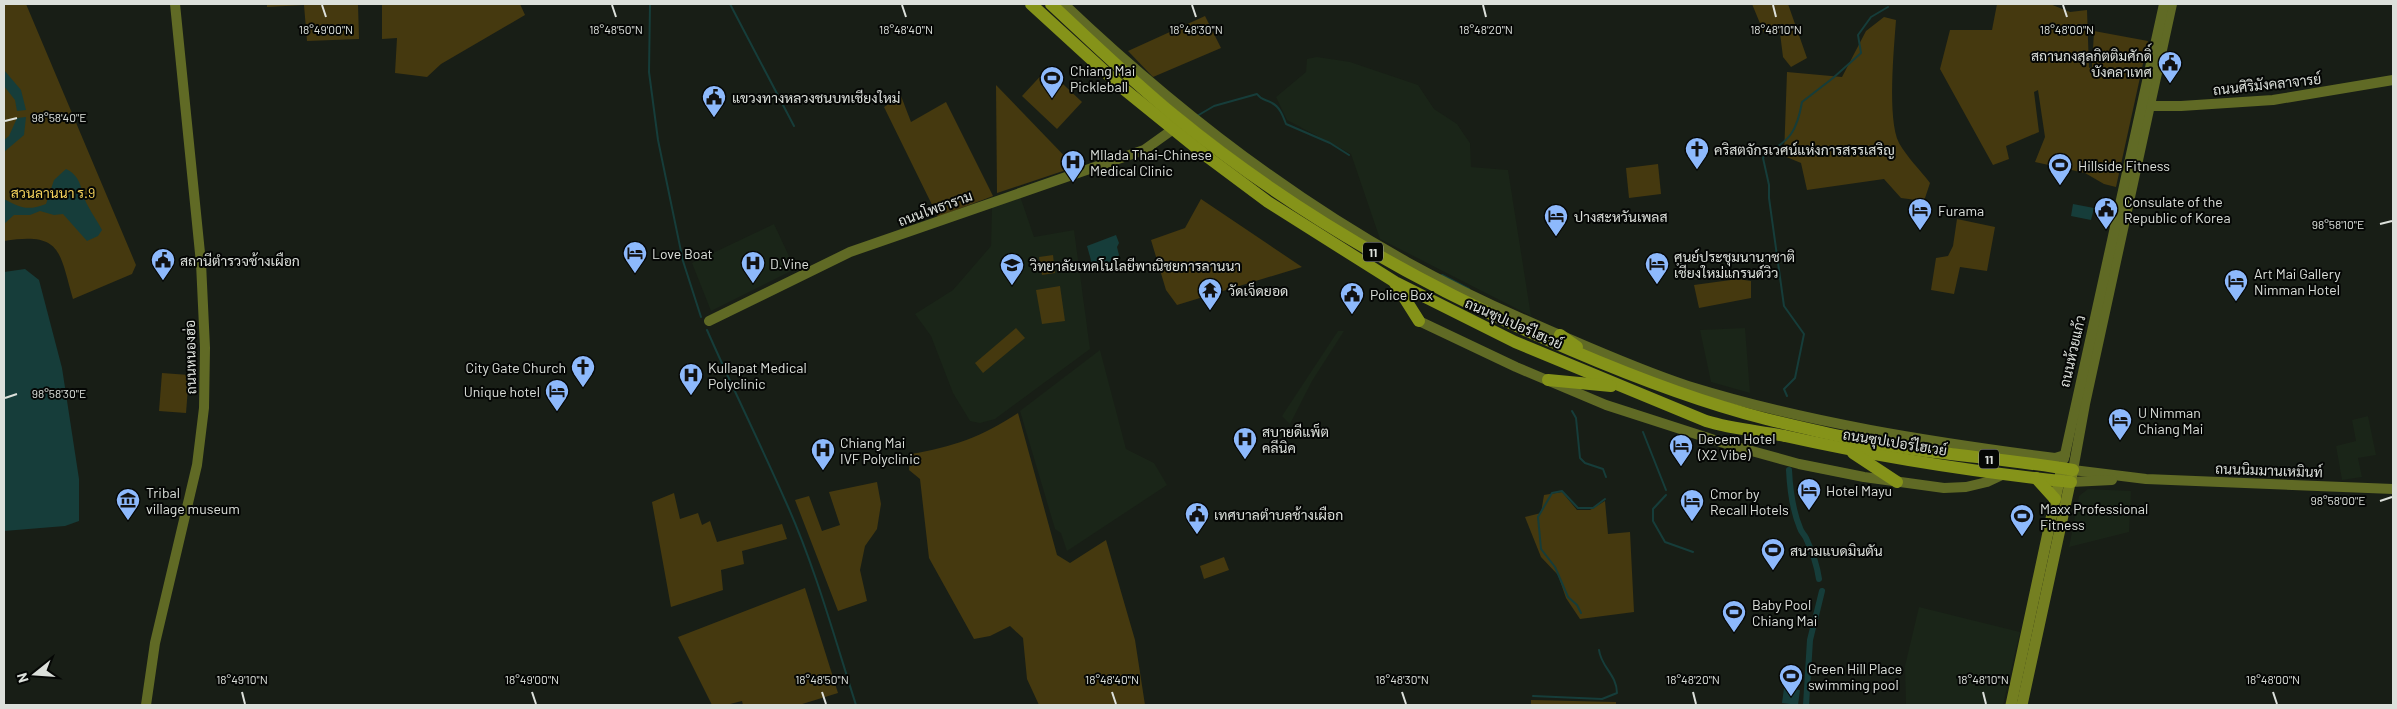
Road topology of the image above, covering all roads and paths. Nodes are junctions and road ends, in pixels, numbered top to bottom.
1 (175, 4) edge
2 (1031, 4) edge
3 (1051, 4) edge
4 (1064, 4) edge
5 (2164, 4) edge
6 (2172, 4) edge
7 (1099, 37) junction
8 (1108, 58) junction
9 (2393, 80) edge
10 (2146, 107) junction
11 (1172, 130) junction
12 (1395, 282) junction
13 (709, 320) dead end
14 (1419, 321) joint
15 (1560, 335) junction
16 (1600, 363) junction
17 (1548, 380) junction
18 (1623, 387) junction
19 (1739, 411) junction
20 (1687, 413) junction
21 (1842, 426) junction
22 (1908, 438) junction
23 (1862, 440) junction
24 (1884, 444) junction
25 (1849, 451) junction
26 (2071, 473) junction
27 (2004, 474) junction
28 (2036, 478) junction
29 (1897, 482) junction
30 (2393, 489) edge
31 (2055, 499) junction
32 (146, 705) edge
33 (2011, 705) edge
34 (2022, 705) edge

1 - 32 main road, ถนนหนองฮ่อ
2 - 11 highway, ถนนซุปเปอร์ไฮเวย์ / 11
3 - 8 highway, ถนนซุปเปอร์ไฮเวย์ / 11
4 - 7 main road, ถนนนิมมานเหมินท์
5 - 10 main road, ถนนห้วยแก้ว
6 - 10 main road, ถนนห้วยแก้ว
7 - 8 highway
7 - 15 main road, ถนนนิมมานเหมินท์
8 - 16 highway, ถนนซุปเปอร์ไฮเวย์ / 11
9 - 10 main road, ถนนศิริมังคลาจารย์
10 - 26 main road, ถนนห้วยแก้ว
11 - 12 highway, ถนนซุปเปอร์ไฮเวย์ / 11
11 - 13 main road, ถนนโพธาราม
12 - 14 highway
12 - 18 highway, ถนนซุปเปอร์ไฮเวย์ / 11
14 - 17 main road
15 - 16 highway
15 - 21 main road, ถนนนิมมานเหมินท์
16 - 19 highway, ถนนซุปเปอร์ไฮเวย์ / 11
17 - 18 highway
17 - 29 main road
18 - 20 highway, ถนนซุปเปอร์ไฮเวย์ / 11
19 - 20 highway
19 - 23 highway, ถนนซุปเปอร์ไฮเวย์ / 11
20 - 25 highway, ถนนซุปเปอร์ไฮเวย์ / 11
21 - 22 main road, ถนนนิมมานเหมินท์
21 - 23 highway
22 - 24 highway
22 - 26 main road, ถนนนิมมานเหมินท์
23 - 24 highway, ถนนซุปเปอร์ไฮเวย์ / 11
24 - 26 highway, ถนนซุปเปอร์ไฮเวย์ / 11
25 - 27 highway, ถนนซุปเปอร์ไฮเวย์ / 11
25 - 29 highway
26 - 28 highway, ถนนซุปเปอร์ไฮเวย์ / 11
26 - 30 main road, ถนนนิมมานเหมินท์ / 11
26 - 31 main road, ถนนห้วยแก้ว
26 - 34 main road, ถนนห้วยแก้ว
27 - 28 highway, ถนนซุปเปอร์ไฮเวย์ / 11
27 - 29 main road
28 - 31 highway
31 - 33 main road, ถนนห้วยแก้ว

